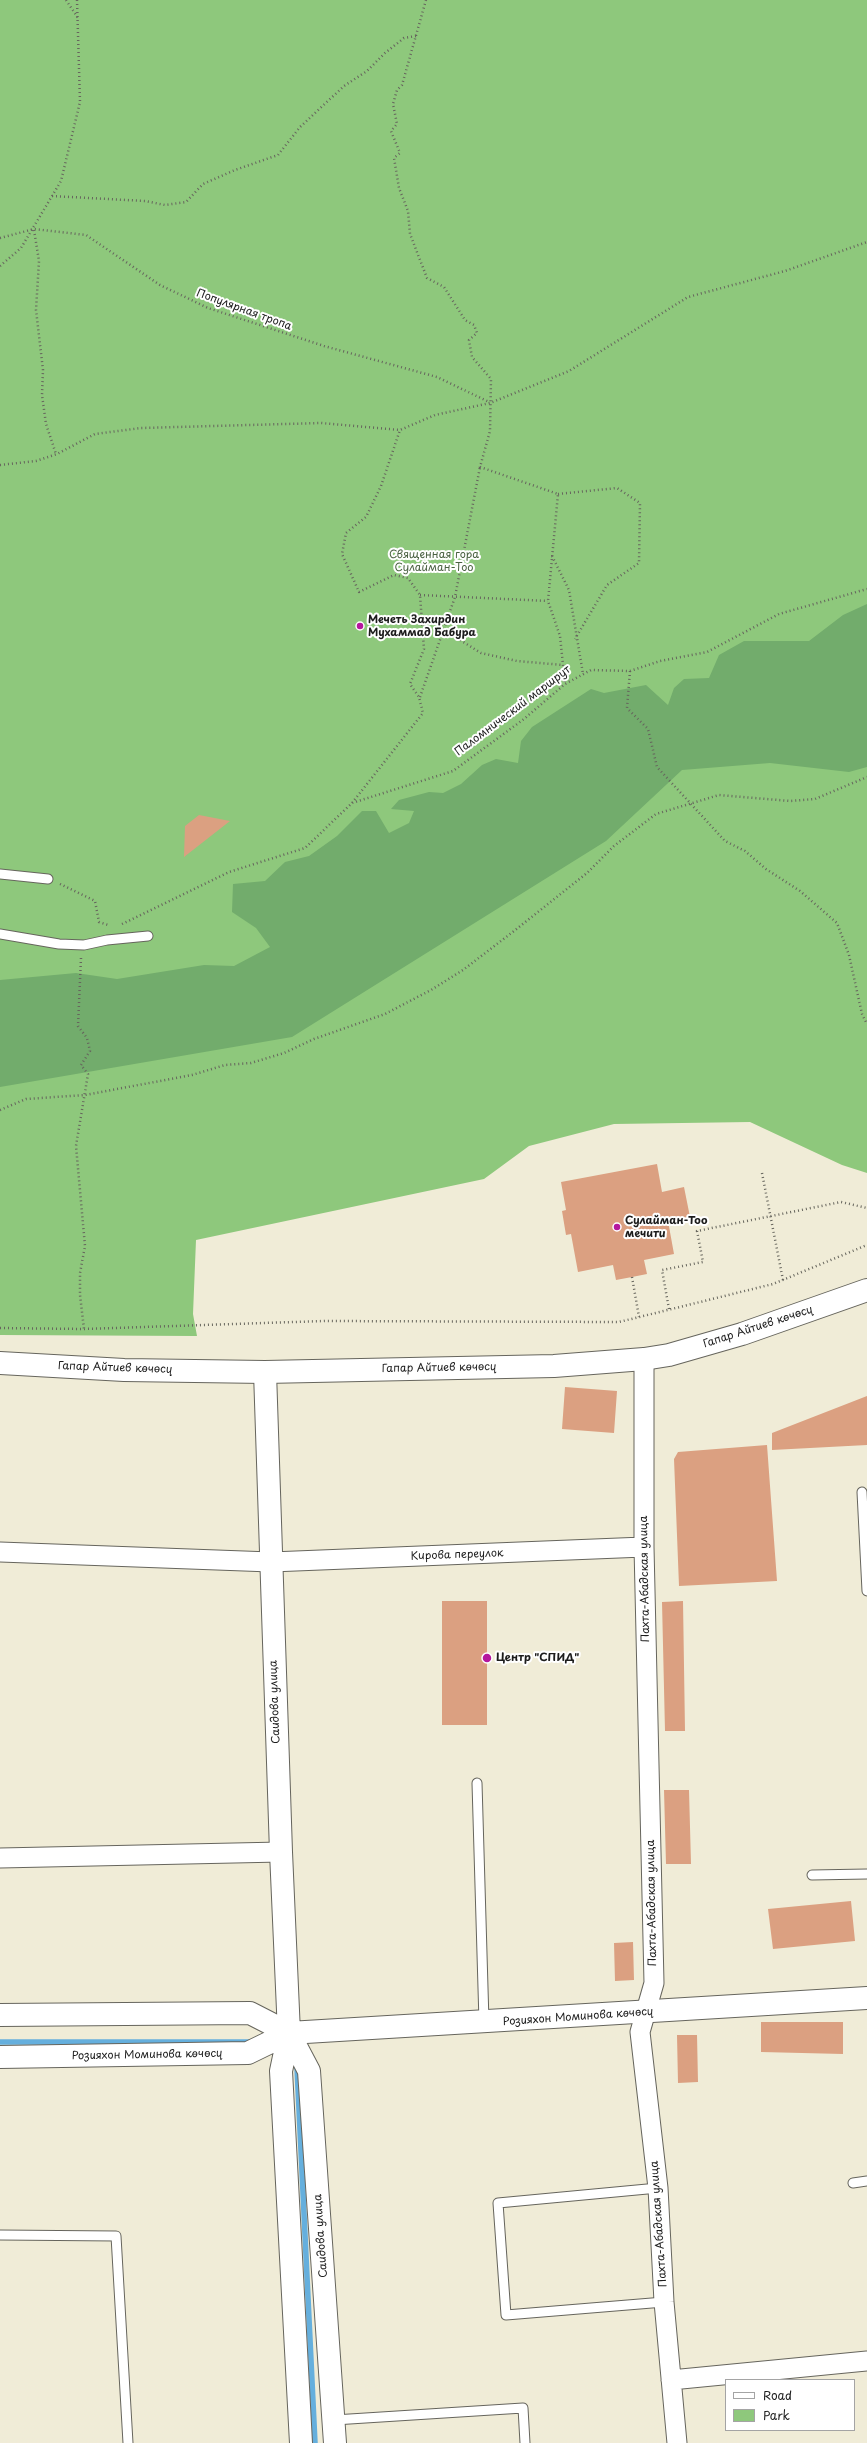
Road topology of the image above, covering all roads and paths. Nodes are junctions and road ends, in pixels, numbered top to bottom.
1 (66, 0) edge
2 (77, 0) edge
3 (426, 0) edge
4 (79, 19) junction
5 (416, 36) junction
6 (52, 196) junction
7 (34, 229) junction
8 (0, 238) edge
9 (867, 242) edge
10 (0, 266) edge
11 (490, 403) junction
12 (400, 430) junction
13 (56, 454) junction
14 (0, 465) edge
15 (480, 467) junction
16 (558, 494) junction
17 (552, 554) junction
18 (867, 589) edge
19 (420, 595) junction
20 (455, 597) junction
21 (548, 601) junction
22 (423, 629) junction
23 (444, 630) junction
24 (575, 638) junction
25 (563, 665) junction
26 (630, 671) junction
27 (582, 674) junction
28 (565, 684) junction
29 (419, 697) junction
30 (867, 777) edge
31 (352, 803) junction
32 (692, 804) junction
33 (0, 874) edge
34 (48, 879) joint
35 (99, 922) dead end
36 (0, 934) edge
37 (148, 936) dead end
38 (107, 940) junction
39 (84, 945) junction
40 (867, 1024) edge
41 (85, 1095) junction
42 (0, 1110) edge
43 (762, 1173) dead end
44 (867, 1208) edge
45 (771, 1215) junction
46 (867, 1245) edge
47 (632, 1278) dead end
48 (783, 1280) junction
49 (867, 1290) edge
50 (669, 1309) junction
51 (639, 1317) junction
52 (0, 1328) edge
53 (84, 1329) junction
54 (644, 1359) junction
55 (0, 1363) edge
56 (265, 1372) junction
57 (862, 1492) dead end
58 (644, 1547) junction
59 (0, 1552) edge
60 (270, 1562) junction
61 (867, 1591) edge
62 (477, 1783) dead end
63 (280, 1852) junction
64 (0, 1858) edge
65 (867, 1874) edge
66 (812, 1875) dead end
67 (867, 1998) edge
68 (646, 2012) junction
69 (0, 2015) edge
70 (484, 2023) junction
71 (289, 2033) junction
72 (0, 2057) edge
73 (867, 2181) edge
74 (853, 2183) dead end
75 (658, 2188) junction
76 (0, 2235) edge
77 (664, 2302) junction
78 (867, 2361) edge
79 (671, 2380) junction
80 (334, 2420) junction
81 (128, 2443) edge
82 (301, 2443) edge
83 (335, 2443) edge
84 (525, 2443) edge
85 (677, 2443) edge

1 - 4 path
2 - 4 path
3 - 5 path
4 - 6 path
5 - 6 path
5 - 11 path
6 - 7 path
7 - 8 path, Популярная тропа
7 - 10 path
7 - 11 path, Популярная тропа
7 - 13 path
9 - 11 path
11 - 12 path
11 - 15 path
12 - 13 path
12 - 19 path
13 - 14 path
15 - 16 path
15 - 20 path
16 - 17 path
16 - 24 path
17 - 21 path
17 - 24 path
18 - 26 path, Паломнический маршрут
19 - 20 path
19 - 22 path
20 - 21 path
20 - 23 path
21 - 25 path
22 - 23 path
22 - 29 path
23 - 25 path
23 - 29 path
24 - 27 path
25 - 28 path
26 - 27 path, Паломнический маршрут
26 - 32 path
27 - 28 path, Паломнический маршрут
28 - 31 path, Паломнический маршрут
29 - 31 path
30 - 32 path
31 - 38 path, Паломнический маршрут
32 - 40 path
32 - 41 path
33 - 34 lane
34 - 35 path
36 - 39 lane
37 - 38 lane
38 - 39 lane
39 - 41 path
41 - 42 path
41 - 53 path
43 - 45 path
44 - 45 path
45 - 48 path
45 - 50 path
46 - 48 path
47 - 51 path
48 - 50 path
49 - 54 street, Гапар Айтиев көчөсү
50 - 51 path
51 - 53 path
52 - 53 path
54 - 56 street, Гапар Айтиев көчөсү
54 - 58 street, Пахта-Абадская улица
55 - 56 street, Гапар Айтиев көчөсү
56 - 60 street, Саидова улица
57 - 61 lane
58 - 60 street, Кирова переулок
58 - 68 street, Пахта-Абадская улица
59 - 60 street, Кирова переулок
60 - 63 street, Саидова улица
62 - 70 lane
63 - 64 street
63 - 71 street, Саидова улица
65 - 66 lane
67 - 68 street, Розияхон Моминова көчөсү
68 - 70 street, Розияхон Моминова көчөсү
68 - 75 street, Пахта-Абадская улица
69 - 71 street, Розияхон Моминова көчөсү
70 - 71 street, Розияхон Моминова көчөсү
71 - 72 street, Розияхон Моминова көчөсү
71 - 80 street, Саидова улица
71 - 82 street, Саидова улица
73 - 74 lane
75 - 77 street, Пахта-Абадская улица
75 - 77 lane
76 - 81 lane
77 - 79 street, Пахта-Абадская улица
78 - 79 street
79 - 85 street, Пахта-Абадская улица
80 - 83 street, Саидова улица
80 - 84 lane

